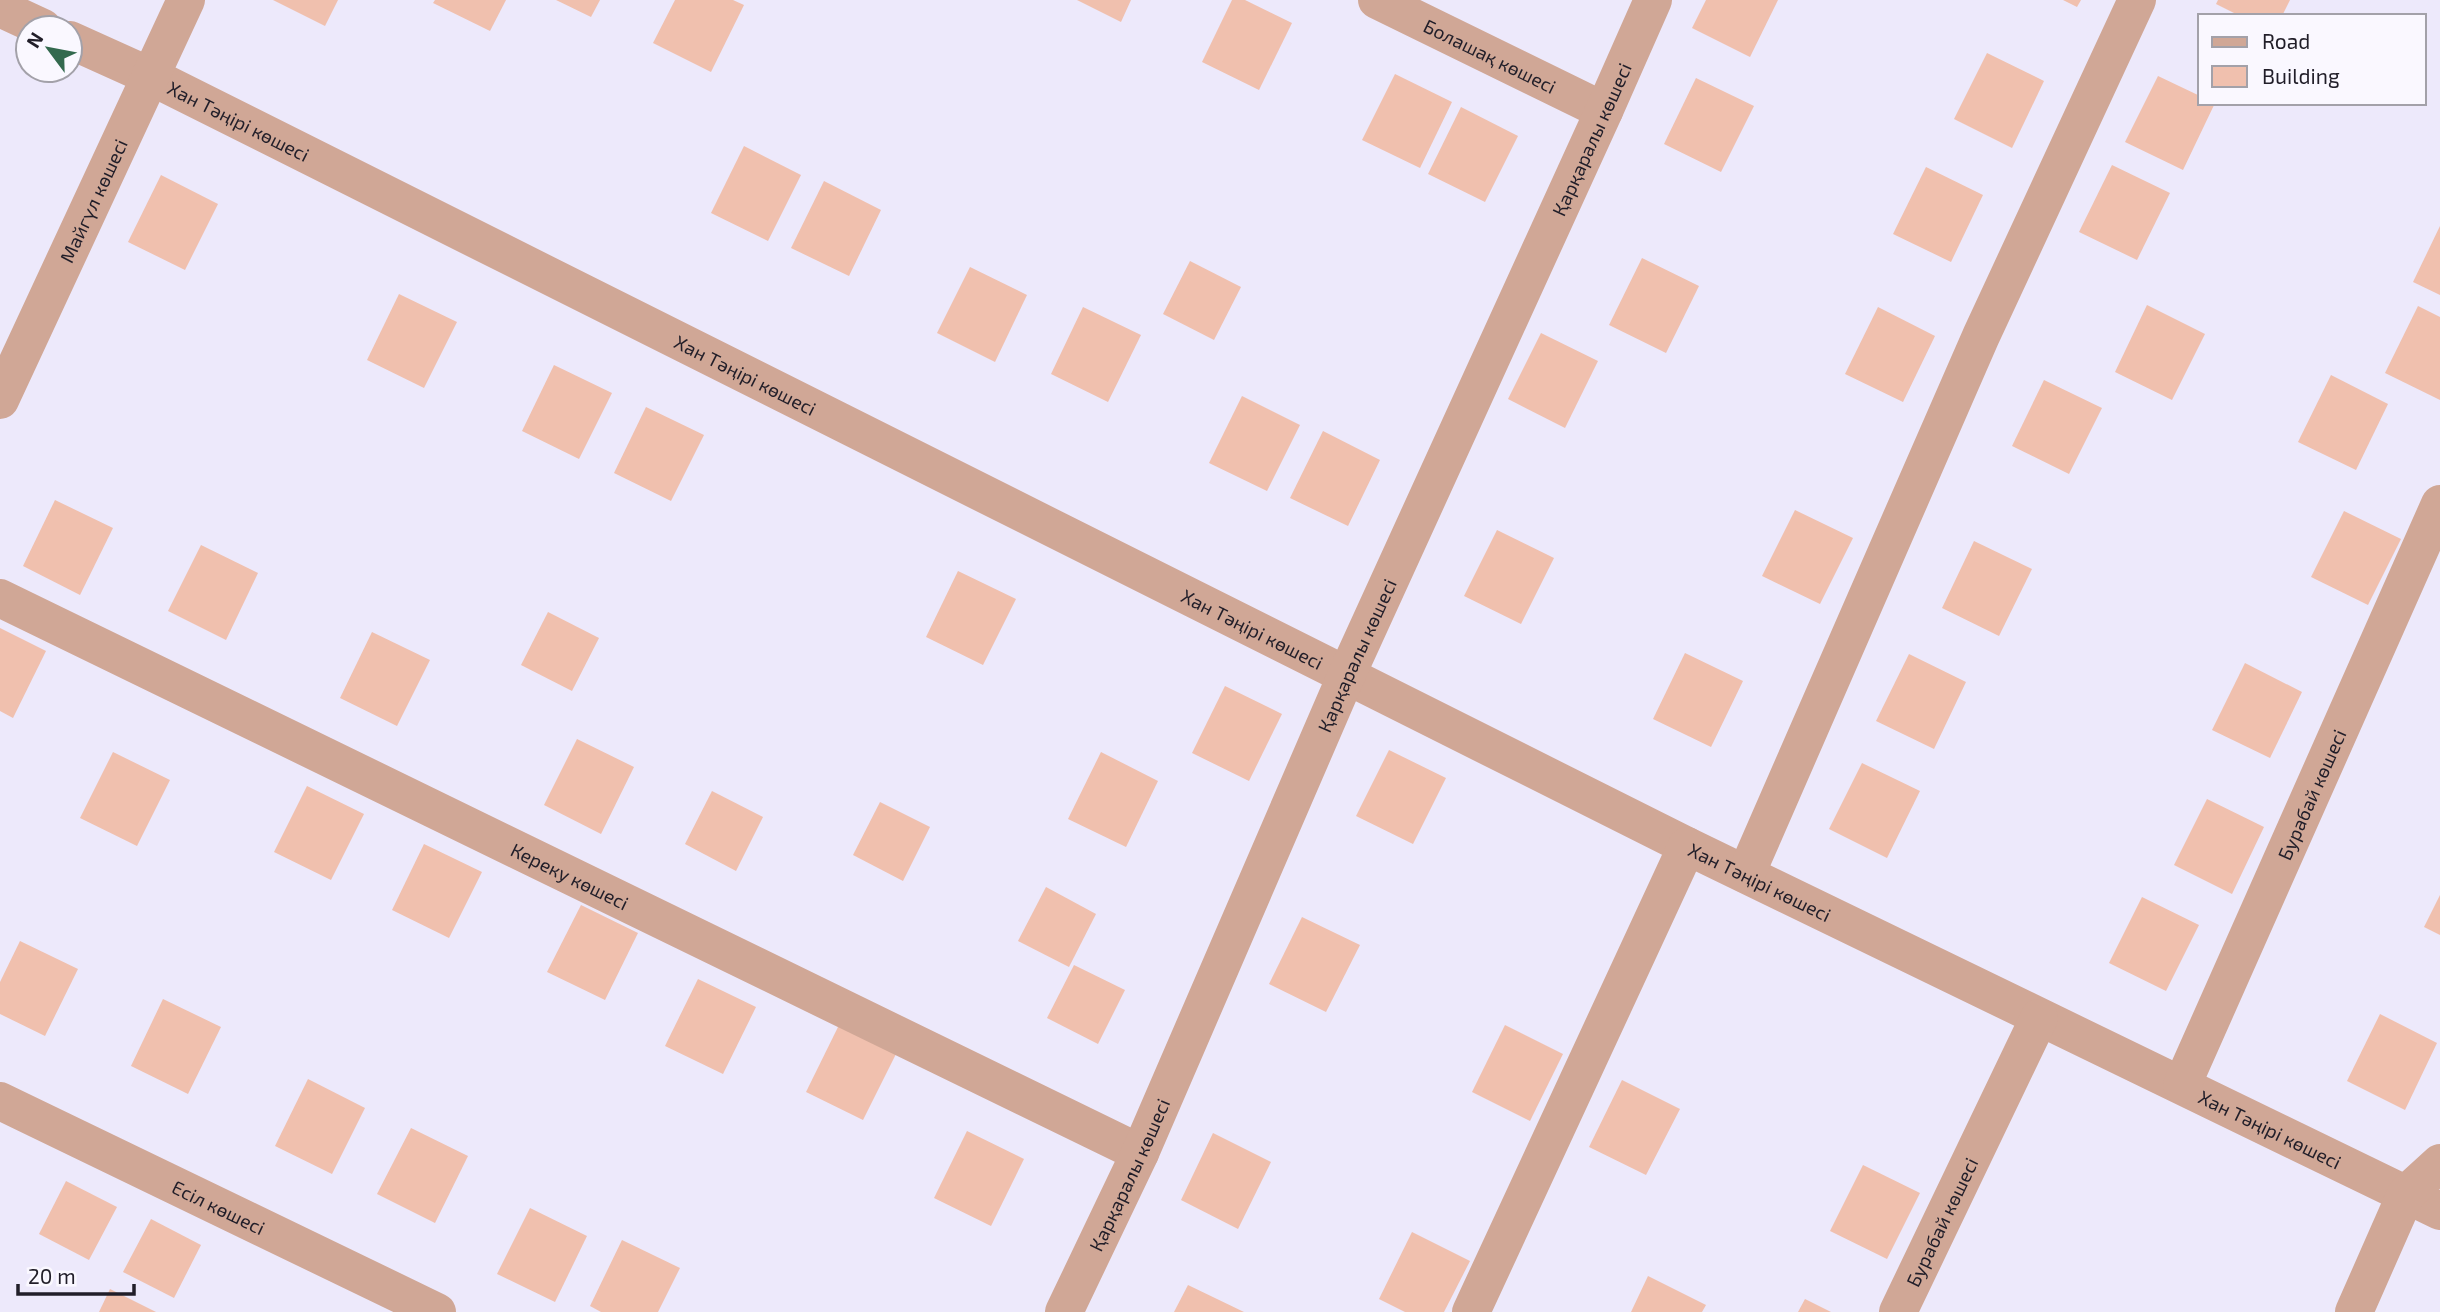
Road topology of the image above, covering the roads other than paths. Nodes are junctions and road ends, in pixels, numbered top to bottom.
1 (187, 0) edge
2 (1377, 0) edge
3 (1653, 0) edge
4 (2137, 0) edge
5 (84, 46) edge
6 (152, 77) junction
7 (1604, 111) junction
8 (0, 400) edge
9 (2440, 504) edge
10 (0, 598) edge
11 (1347, 674) junction
12 (1687, 846) junction
13 (1746, 874) junction
14 (2039, 1018) junction
15 (2182, 1085) junction
16 (0, 1101) edge
17 (1140, 1153) junction
18 (2440, 1163) edge
19 (2406, 1195) junction
20 (2440, 1211) edge
21 (438, 1312) edge
22 (1064, 1312) edge
23 (1471, 1312) edge
24 (1898, 1312) edge
25 (2354, 1312) edge

1 - 6 street, Майгүл көшесі
2 - 7 street, Болашақ көшесі
3 - 7 street, Қарқаралы көшесі
4 - 13 street
5 - 6 street, Хан Тәңірі көшесі
6 - 8 street, Майгүл көшесі
6 - 11 street, Хан Тәңірі көшесі
7 - 11 street, Қарқаралы көшесі
9 - 15 street, Бурабай көшесі
10 - 17 street, Кереку көшесі
11 - 12 street, Хан Тәңірі көшесі
11 - 17 street, Қарқаралы көшесі
12 - 13 street, Хан Тәңірі көшесі
12 - 23 street
13 - 14 street, Хан Тәңірі көшесі
14 - 15 street, Хан Тәңірі көшесі
14 - 24 street, Бурабай көшесі
15 - 19 street, Хан Тәңірі көшесі
16 - 21 street, Есіл көшесі
17 - 22 street, Қарқаралы көшесі
18 - 19 street
19 - 20 street, Хан Тәңірі көшесі
19 - 25 street

